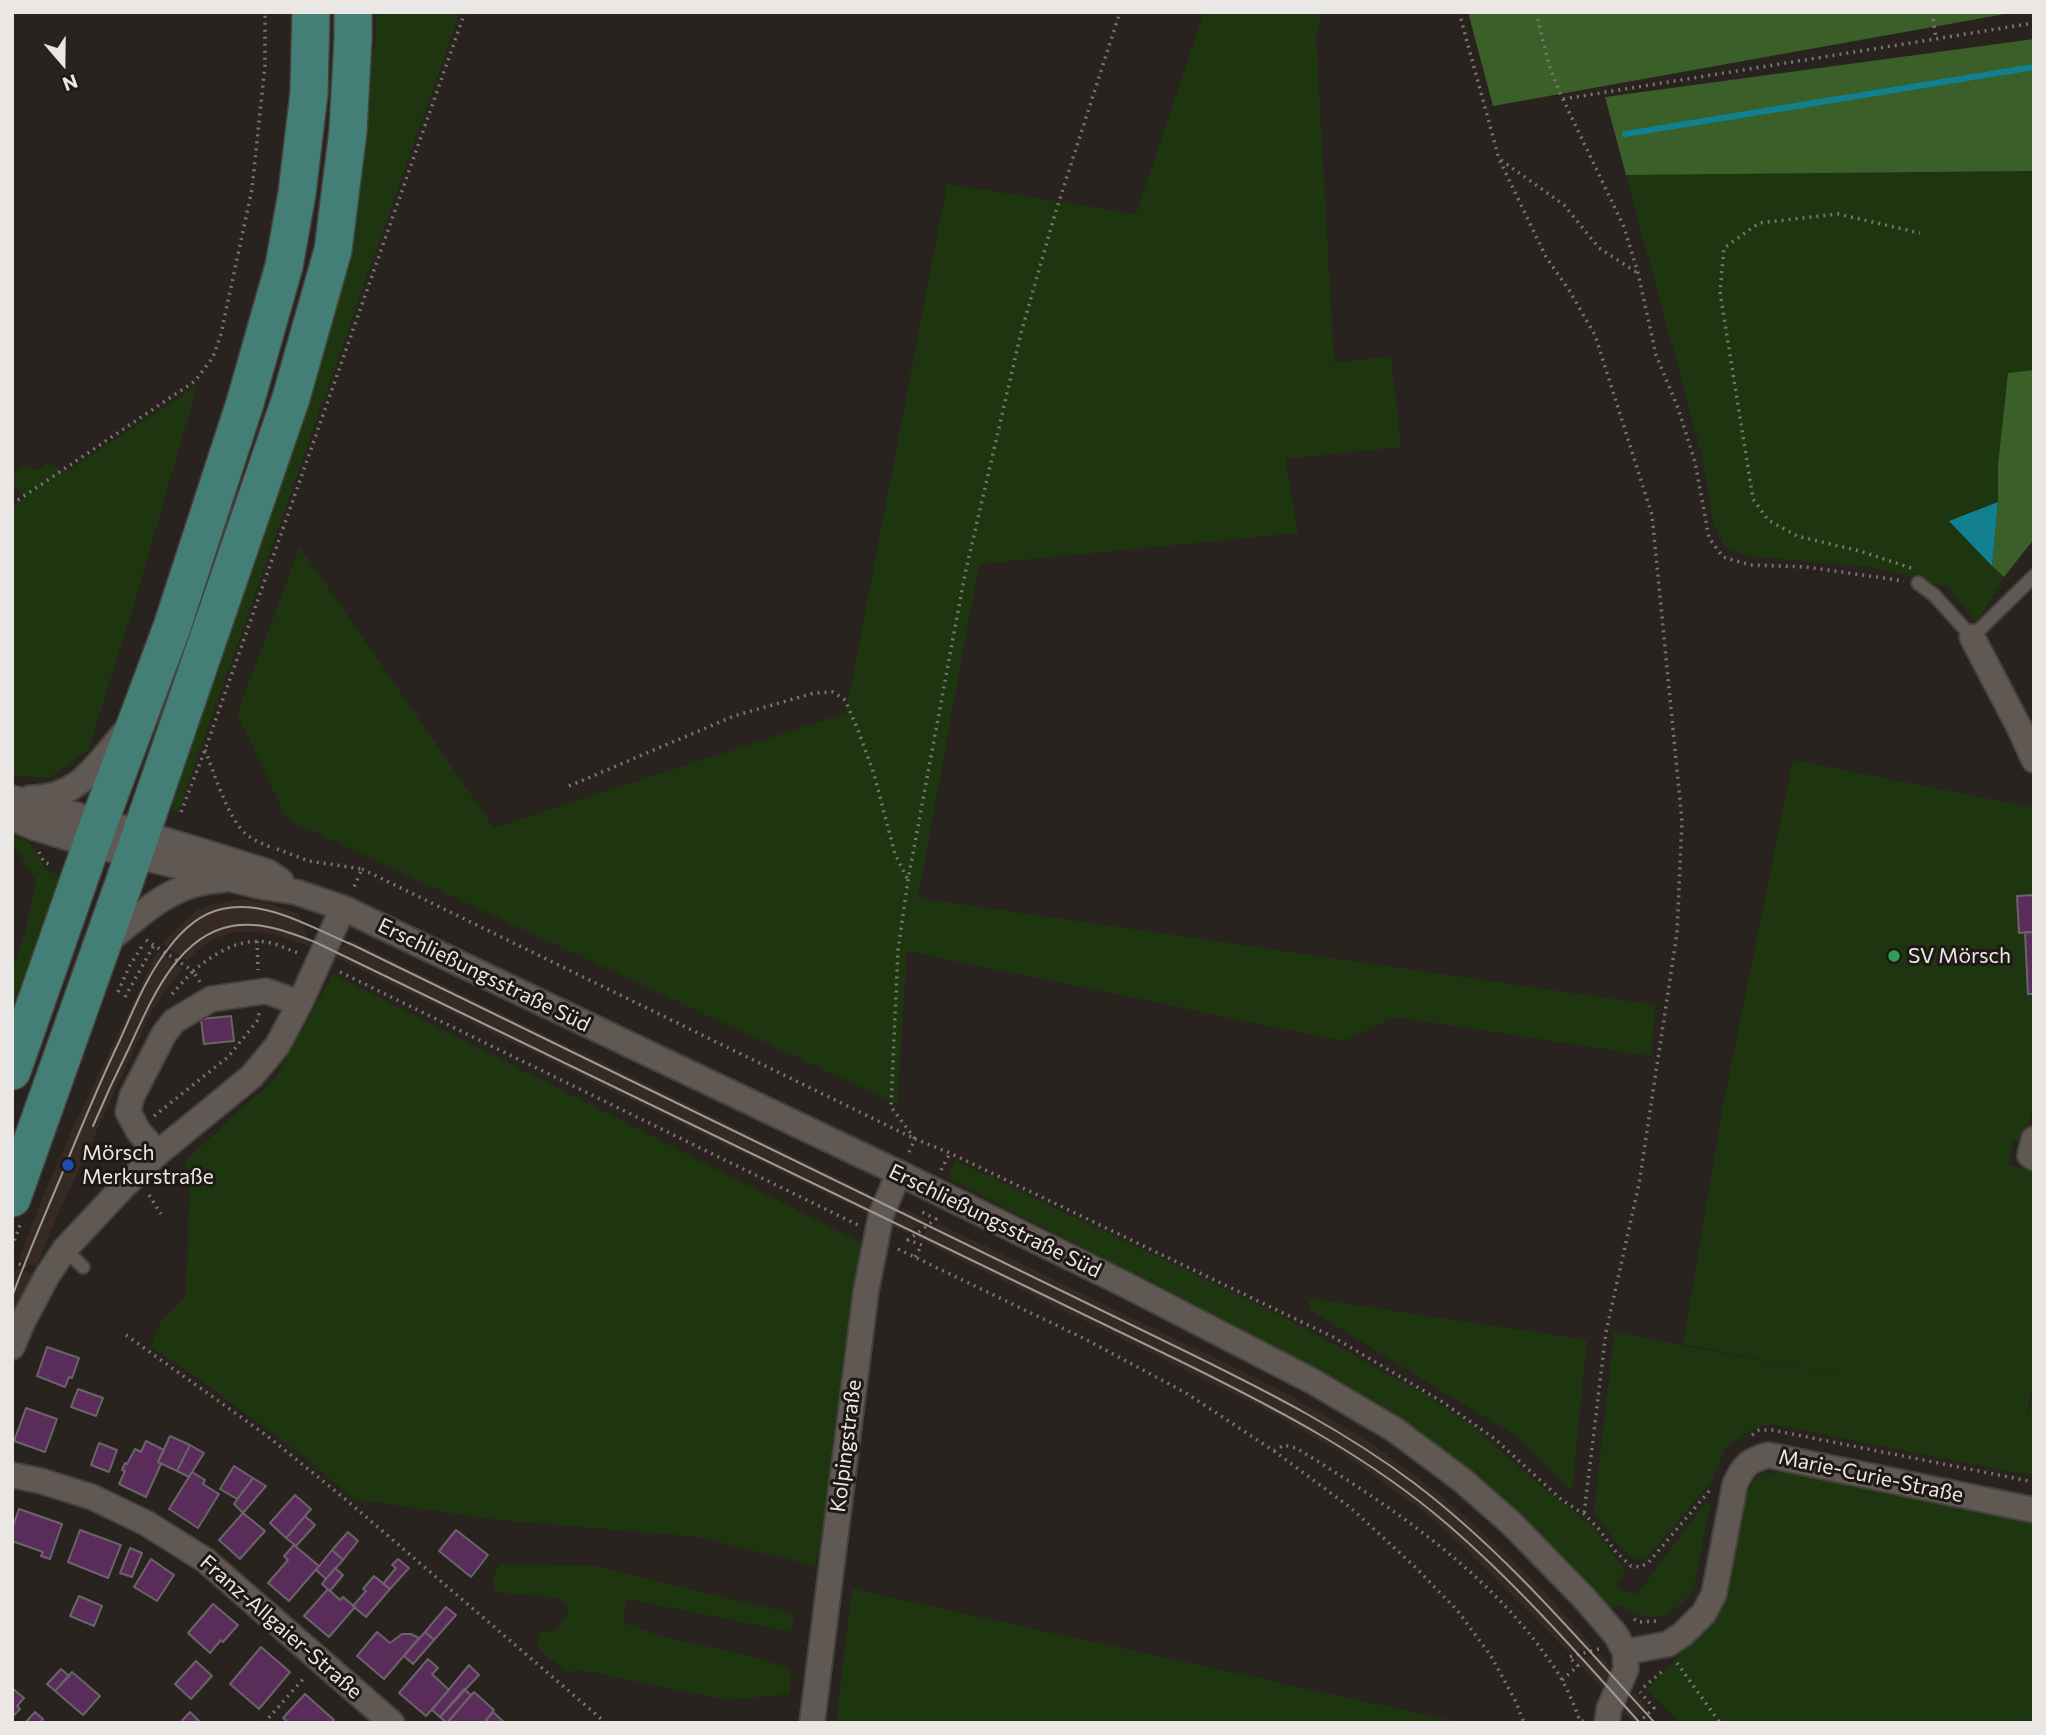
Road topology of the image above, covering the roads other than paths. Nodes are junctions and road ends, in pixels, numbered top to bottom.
1 (311, 12) edge
2 (353, 12) edge
3 (2034, 576) edge
4 (1918, 583) road end
5 (1972, 638) junction
6 (139, 716) junction
7 (2034, 760) edge
8 (12, 798) edge
9 (12, 818) edge
10 (96, 833) junction
11 (137, 844) junction
12 (233, 880) junction
13 (296, 892) junction
14 (343, 908) junction
15 (101, 948) junction
16 (300, 1003) junction
17 (12, 1071) edge
18 (2034, 1139) edge
19 (158, 1153) junction
20 (2034, 1158) edge
21 (899, 1173) junction
22 (12, 1198) edge
23 (65, 1249) junction
24 (83, 1267) dead end
25 (12, 1347) edge
26 (12, 1475) edge
27 (2034, 1510) edge
28 (1625, 1652) junction
29 (1607, 1722) edge
30 (392, 1723) edge
31 (812, 1723) edge

1 - 6 main road
2 - 11 main road
3 - 5 lane
4 - 5 lane
5 - 7 street
6 - 8 street
6 - 10 main road
8 - 10 street
9 - 10 street
10 - 11 street, Erschließungsstraße Süd
10 - 17 main road
11 - 12 street, Erschließungsstraße Süd
11 - 13 street, Erschließungsstraße Süd
11 - 15 main road
12 - 13 street, Erschließungsstraße Süd
12 - 15 street, Erschließungsstraße Süd
13 - 14 street, Erschließungsstraße Süd
14 - 16 street
14 - 21 street, Erschließungsstraße Süd
15 - 22 main road
16 - 19 street
16 - 19 street
18 - 20 street
19 - 23 street
21 - 28 street, Erschließungsstraße Süd
21 - 31 street, Kolpingstraße
23 - 24 lane
23 - 25 street
26 - 30 street, Franz-Allgaier-Straße
27 - 28 street, Marie-Curie-Straße
28 - 29 street

